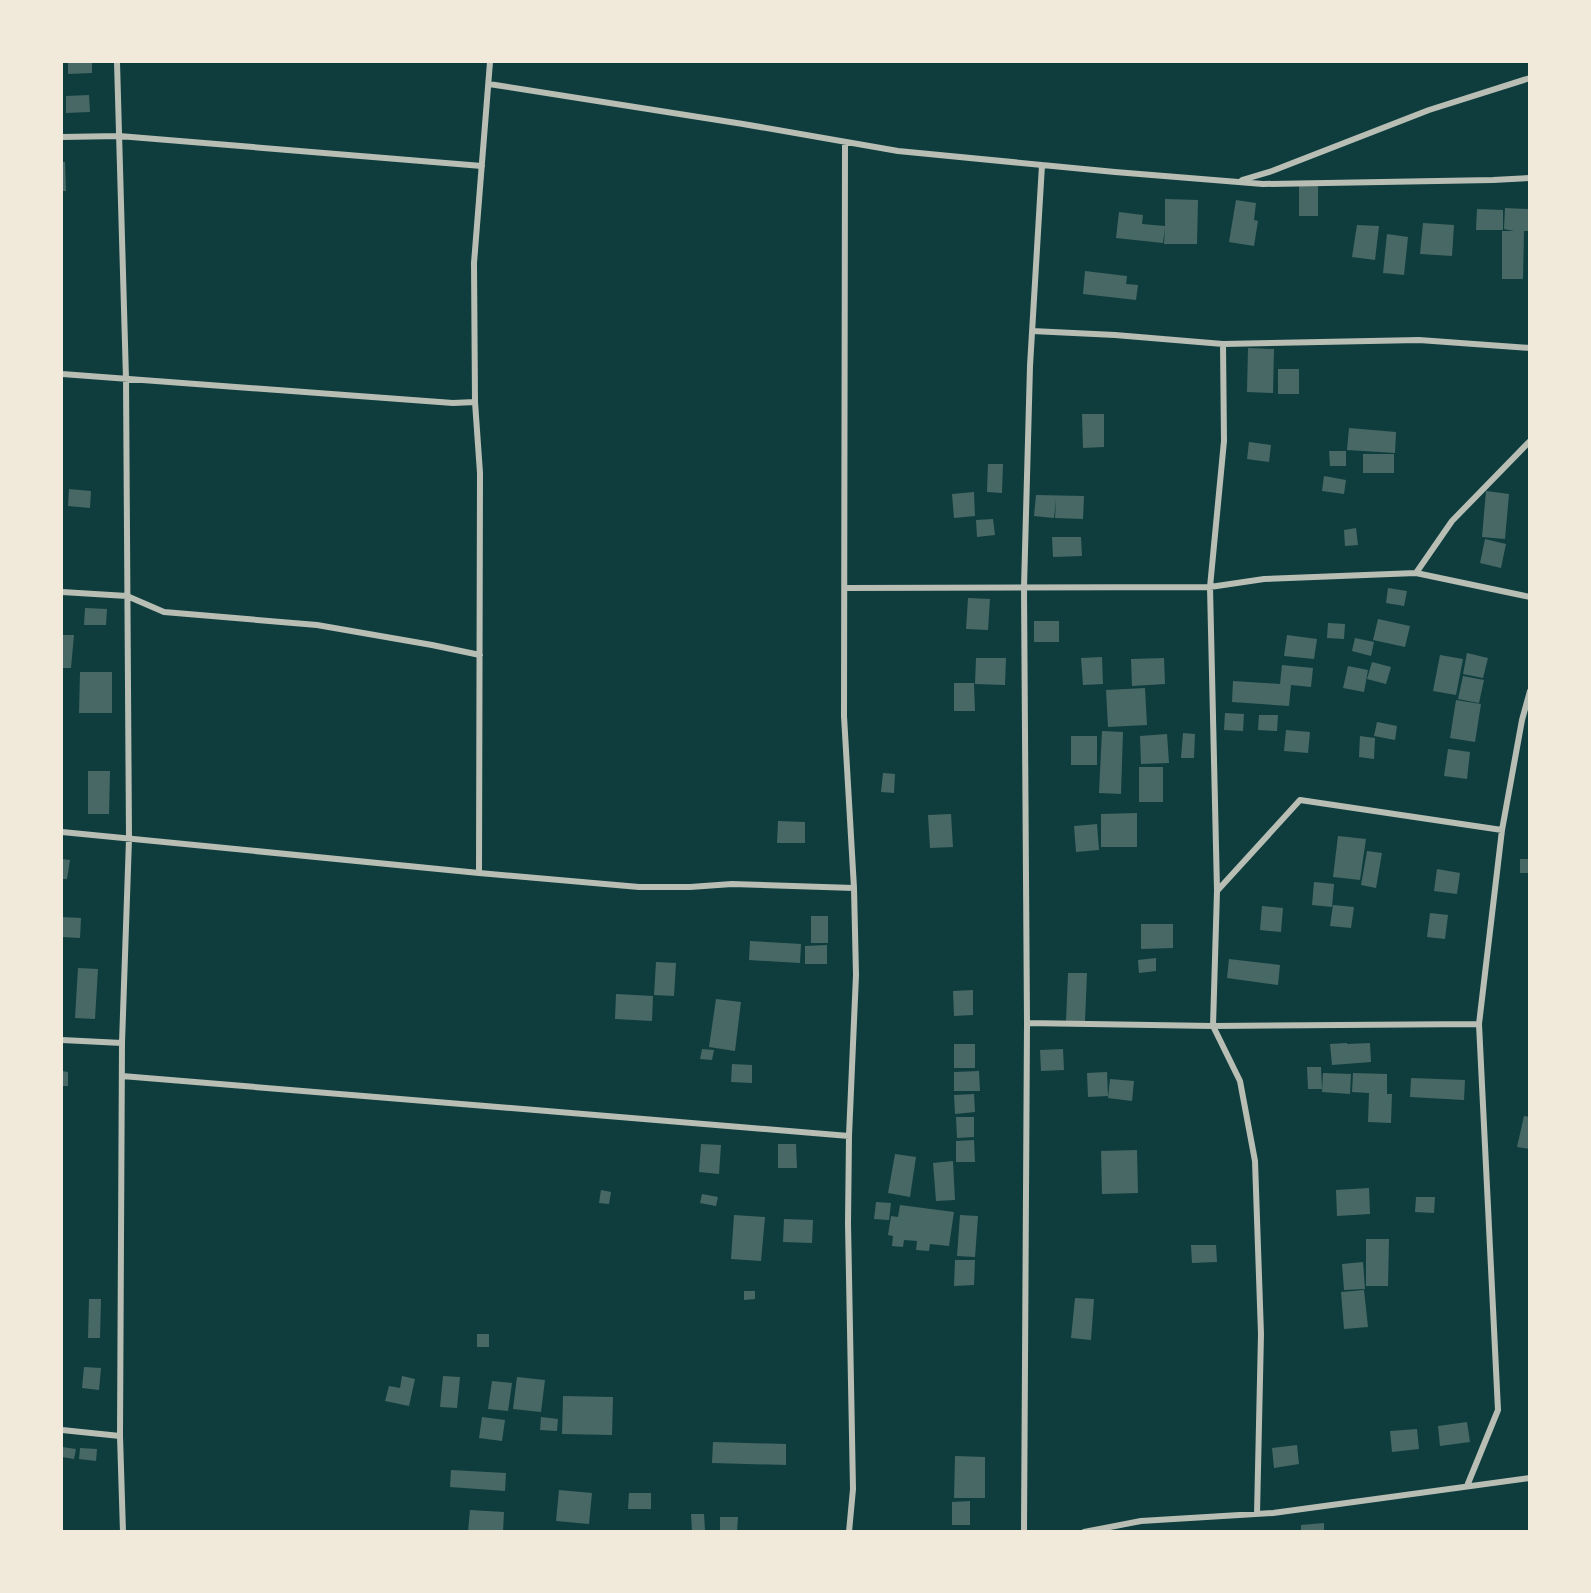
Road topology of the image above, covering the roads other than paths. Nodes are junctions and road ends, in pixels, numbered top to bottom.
1 (117, 62) edge
2 (490, 62) edge
3 (1530, 78) edge
4 (489, 84) junction
5 (119, 136) junction
6 (62, 137) edge
7 (845, 142) junction
8 (1042, 165) junction
9 (482, 166) junction
10 (1530, 178) edge
11 (1238, 182) junction
12 (1032, 331) junction
13 (1223, 344) junction
14 (1530, 348) edge
15 (62, 374) edge
16 (126, 379) junction
17 (475, 402) junction
18 (1530, 441) edge
19 (1416, 573) junction
20 (1210, 587) junction
21 (844, 588) junction
22 (1024, 588) junction
23 (62, 592) edge
24 (127, 596) junction
25 (1530, 597) edge
26 (480, 656) junction
27 (1530, 691) edge
28 (1502, 830) junction
29 (62, 832) edge
30 (129, 839) junction
31 (479, 873) junction
32 (854, 888) junction
33 (1217, 890) junction
34 (1027, 1023) junction
35 (1479, 1024) junction
36 (1213, 1026) junction
37 (62, 1040) edge
38 (122, 1043) junction
39 (122, 1076) junction
40 (849, 1136) junction
41 (62, 1430) edge
42 (120, 1436) junction
43 (1530, 1478) edge
44 (1467, 1486) junction
45 (1257, 1514) junction
46 (123, 1532) edge
47 (849, 1532) edge
48 (1024, 1532) edge
49 (1083, 1532) edge

1 - 5 street
2 - 4 street
3 - 11 street
4 - 7 street
4 - 9 street
5 - 6 street
5 - 9 street
5 - 16 street
7 - 8 street
7 - 21 street
8 - 11 street
8 - 12 street
9 - 17 street
10 - 11 street
12 - 13 street
12 - 22 street
13 - 14 street
13 - 20 street
15 - 16 street
16 - 17 street
16 - 24 street
17 - 26 street
18 - 19 street
19 - 20 street
19 - 25 street
20 - 22 street
20 - 33 street
21 - 22 street
21 - 32 street
22 - 34 street
23 - 24 street
24 - 26 street
24 - 30 street
26 - 31 street
27 - 28 street
28 - 33 street
28 - 35 street
29 - 30 street
30 - 31 street
30 - 38 street
31 - 32 street
32 - 40 street
33 - 36 street
34 - 36 street
34 - 48 street
35 - 36 street
35 - 44 street
36 - 45 street
37 - 38 street
38 - 39 street
39 - 40 street
39 - 42 street
40 - 47 street
41 - 42 street
42 - 46 street
43 - 44 street
44 - 45 street
45 - 49 street

